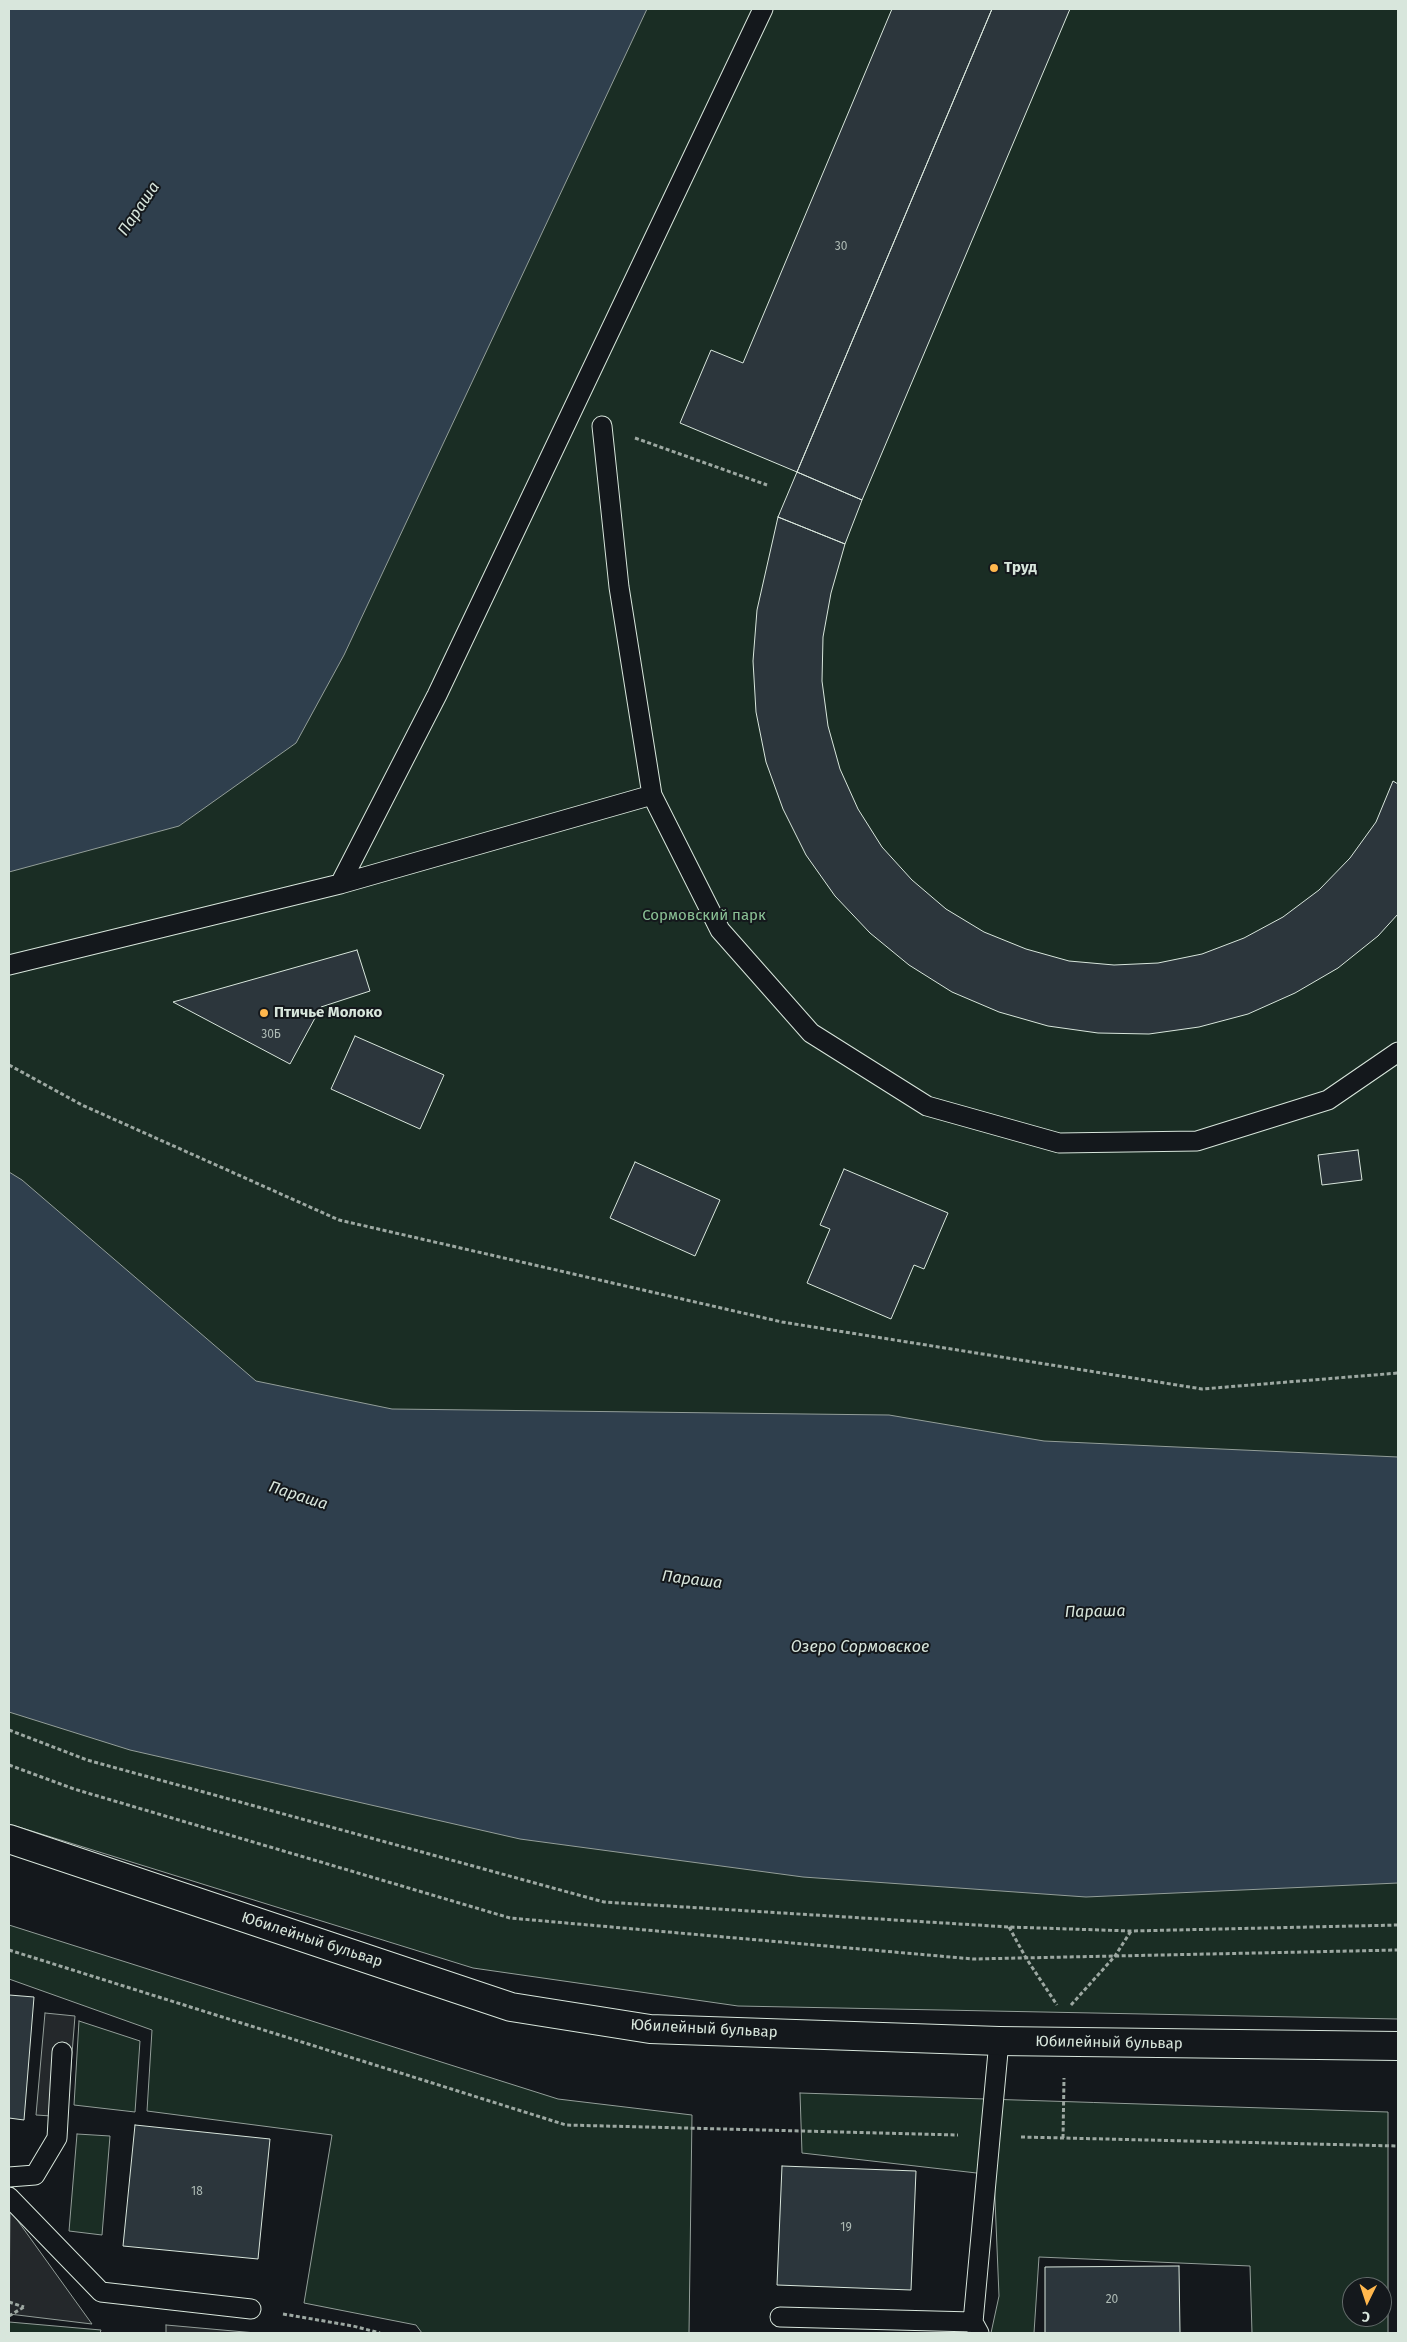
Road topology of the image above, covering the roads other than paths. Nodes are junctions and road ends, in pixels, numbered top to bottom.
1 (763, 9) edge
2 (602, 426) road end
3 (652, 794) junction
4 (340, 884) junction
5 (9, 965) edge
6 (1398, 1052) edge
7 (9, 1839) edge
8 (999, 2041) junction
9 (1398, 2046) edge
10 (62, 2052) dead end
11 (9, 2177) edge
12 (9, 2197) edge
13 (251, 2309) road end
14 (780, 2317) dead end
15 (976, 2328) edge

1 - 4 lane
2 - 3 lane
3 - 4 lane
3 - 6 lane
4 - 5 lane
7 - 8 street, Юбилейный бульвар
8 - 9 street, Юбилейный бульвар
8 - 15 lane
10 - 11 lane
12 - 13 lane
14 - 15 lane

